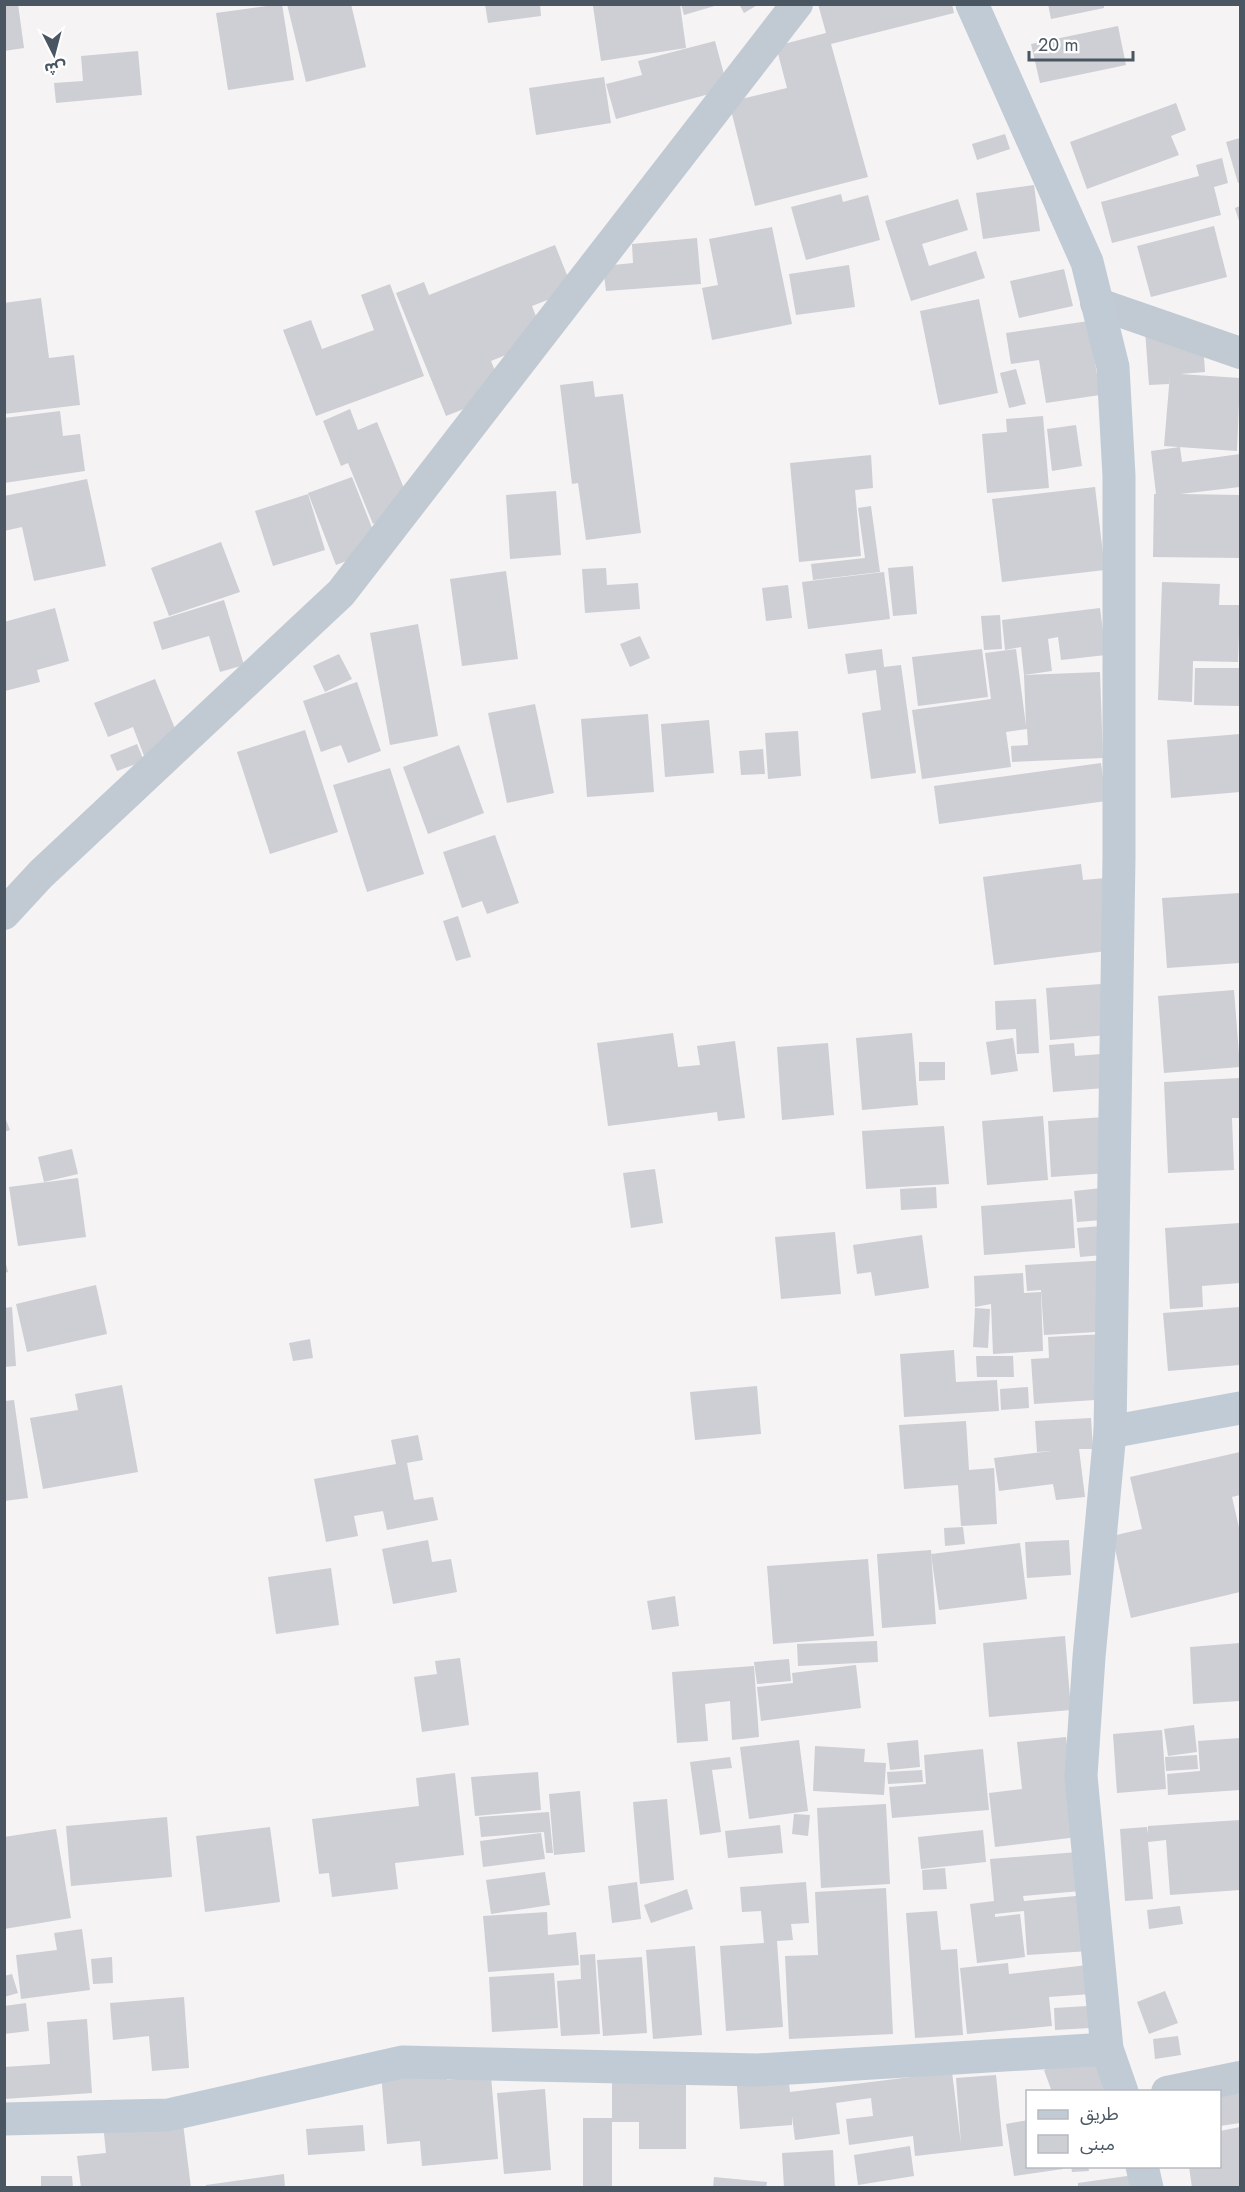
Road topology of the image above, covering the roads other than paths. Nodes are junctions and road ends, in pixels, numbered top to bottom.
1 (797, 4) edge
2 (972, 4) edge
3 (1096, 303) junction
4 (1240, 353) edge
5 (4, 914) edge
6 (1240, 1408) edge
7 (1110, 1432) junction
8 (1107, 2049) junction
9 (1240, 2077) edge
10 (1122, 2090) edge
11 (1172, 2090) edge
12 (4, 2119) edge
13 (1142, 2168) edge
14 (1147, 2187) edge

1 - 5 street
2 - 3 main road
3 - 4 street
3 - 7 main road
6 - 7 main road
7 - 8 main road
8 - 10 main road
8 - 12 main road
9 - 11 street
13 - 14 main road

